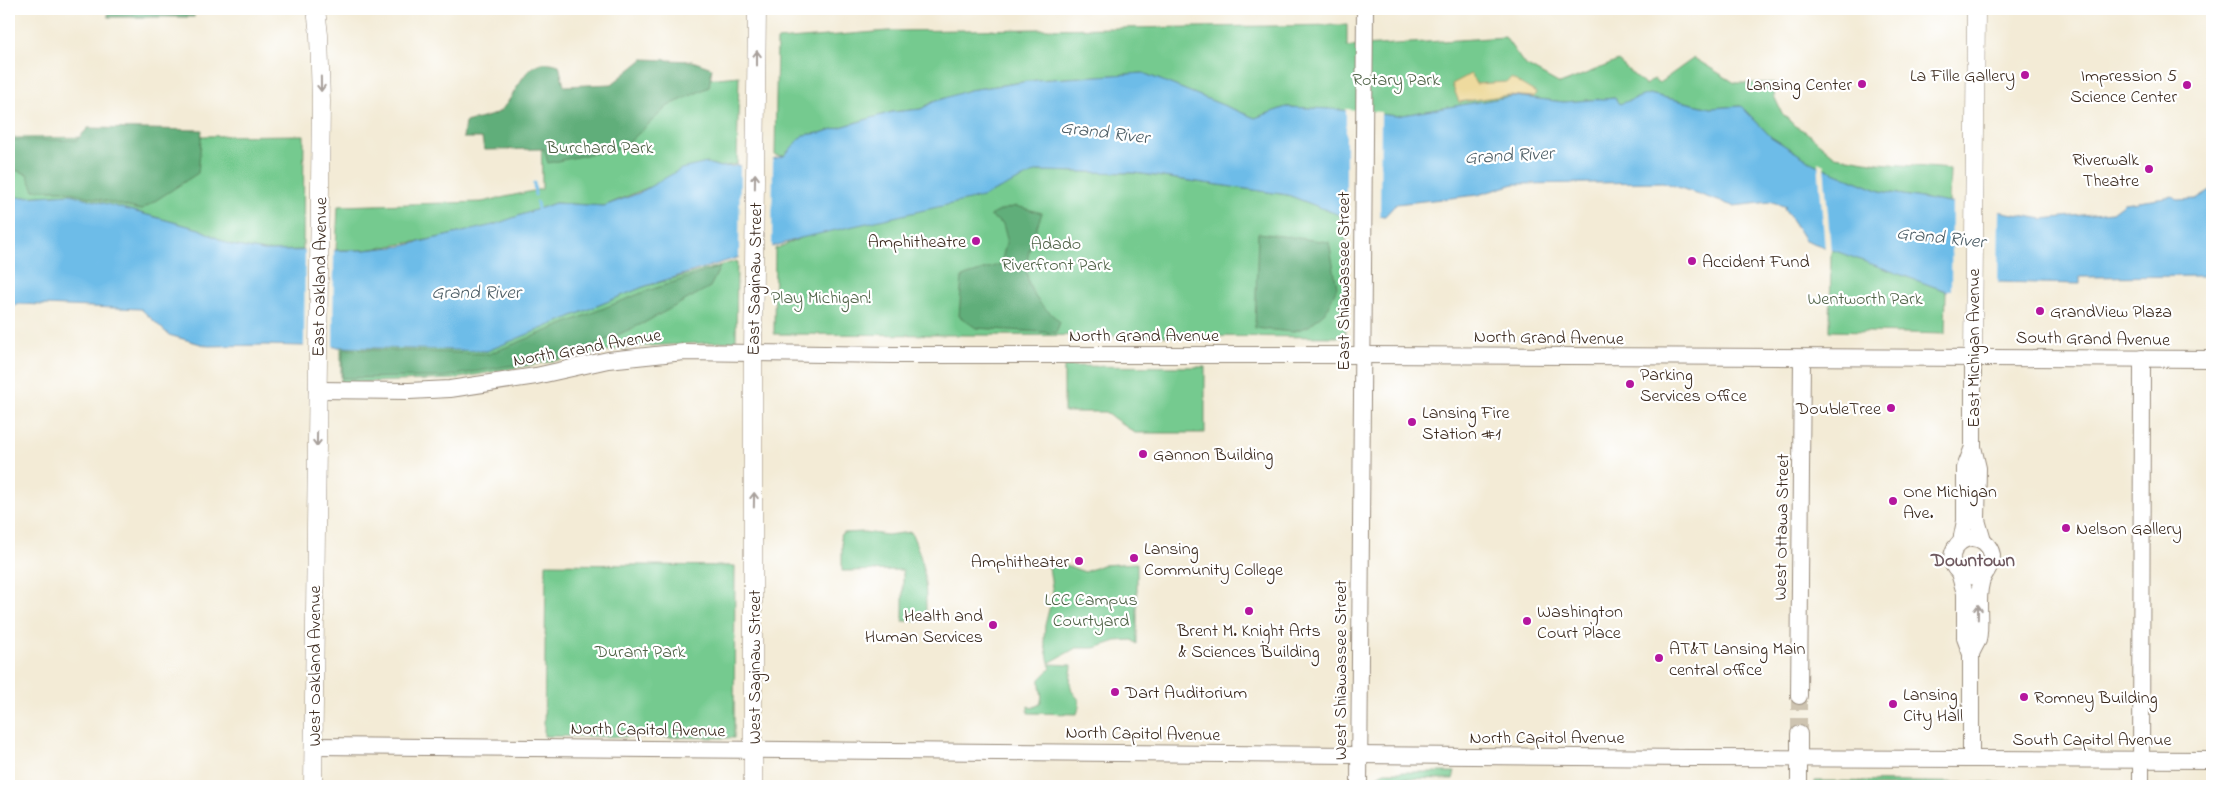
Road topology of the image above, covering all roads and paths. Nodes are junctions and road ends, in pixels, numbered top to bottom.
1 (316, 9) edge
2 (758, 9) edge
3 (1365, 9) edge
4 (1976, 9) edge
5 (753, 354) junction
6 (1363, 355) junction
7 (1973, 357) junction
8 (1802, 358) junction
9 (2142, 358) junction
10 (2212, 359) edge
11 (318, 390) junction
12 (1973, 447) junction
13 (1982, 541) junction
14 (1960, 542) junction
15 (315, 546) joint
16 (754, 548) joint
17 (1361, 553) joint
18 (1986, 571) junction
19 (1959, 572) junction
20 (1971, 654) junction
21 (1800, 696) tunnel mouth
22 (1799, 734) tunnel mouth
23 (314, 746) junction
24 (753, 750) junction
25 (1360, 755) junction
26 (1799, 758) junction
27 (1971, 759) junction
28 (2141, 759) junction
29 (2212, 760) edge
30 (313, 786) edge
31 (753, 786) edge
32 (1359, 786) edge
33 (1799, 786) edge
34 (2141, 786) edge

1 -> 11 main road, East Oakland Avenue
5 -> 2 main road, East Saginaw Street
3 - 6 street, East Shiawassee Street
4 - 7 main road, East Michigan Avenue
5 - 6 street, North Grand Avenue
5 - 11 street, North Grand Avenue
16 -> 5 main road, East Saginaw Street
6 - 8 street, North Grand Avenue
6 - 17 street, East Shiawassee Street
7 - 8 street, North Grand Avenue
7 - 9 street, South Grand Avenue
7 - 12 street, East Michigan Avenue
8 - 21 street, West Ottawa Street
9 - 10 street, South Grand Avenue
9 - 28 street
11 -> 15 main road, East Oakland Avenue
12 - 13 street, East Michigan Avenue
12 - 14 street, East Michigan Avenue
13 - 14 street
13 - 18 street
14 - 19 street
15 - 23 main road, West Oakland Avenue
16 - 24 main road, West Saginaw Street
17 - 25 street, West Shiawassee Street
18 - 19 street
20 -> 18 street
19 - 20 street
20 - 27 street
22 - 26 street
23 - 24 street, North Capitol Avenue
23 - 30 main road, West Oakland Avenue
24 - 25 street, North Capitol Avenue
24 - 31 main road, West Saginaw Street
25 - 26 street, North Capitol Avenue
25 - 32 street, West Shiawassee Street
26 - 27 street, North Capitol Avenue
26 - 33 street
27 - 28 street, South Capitol Avenue
28 - 29 street, South Capitol Avenue
28 - 34 street

